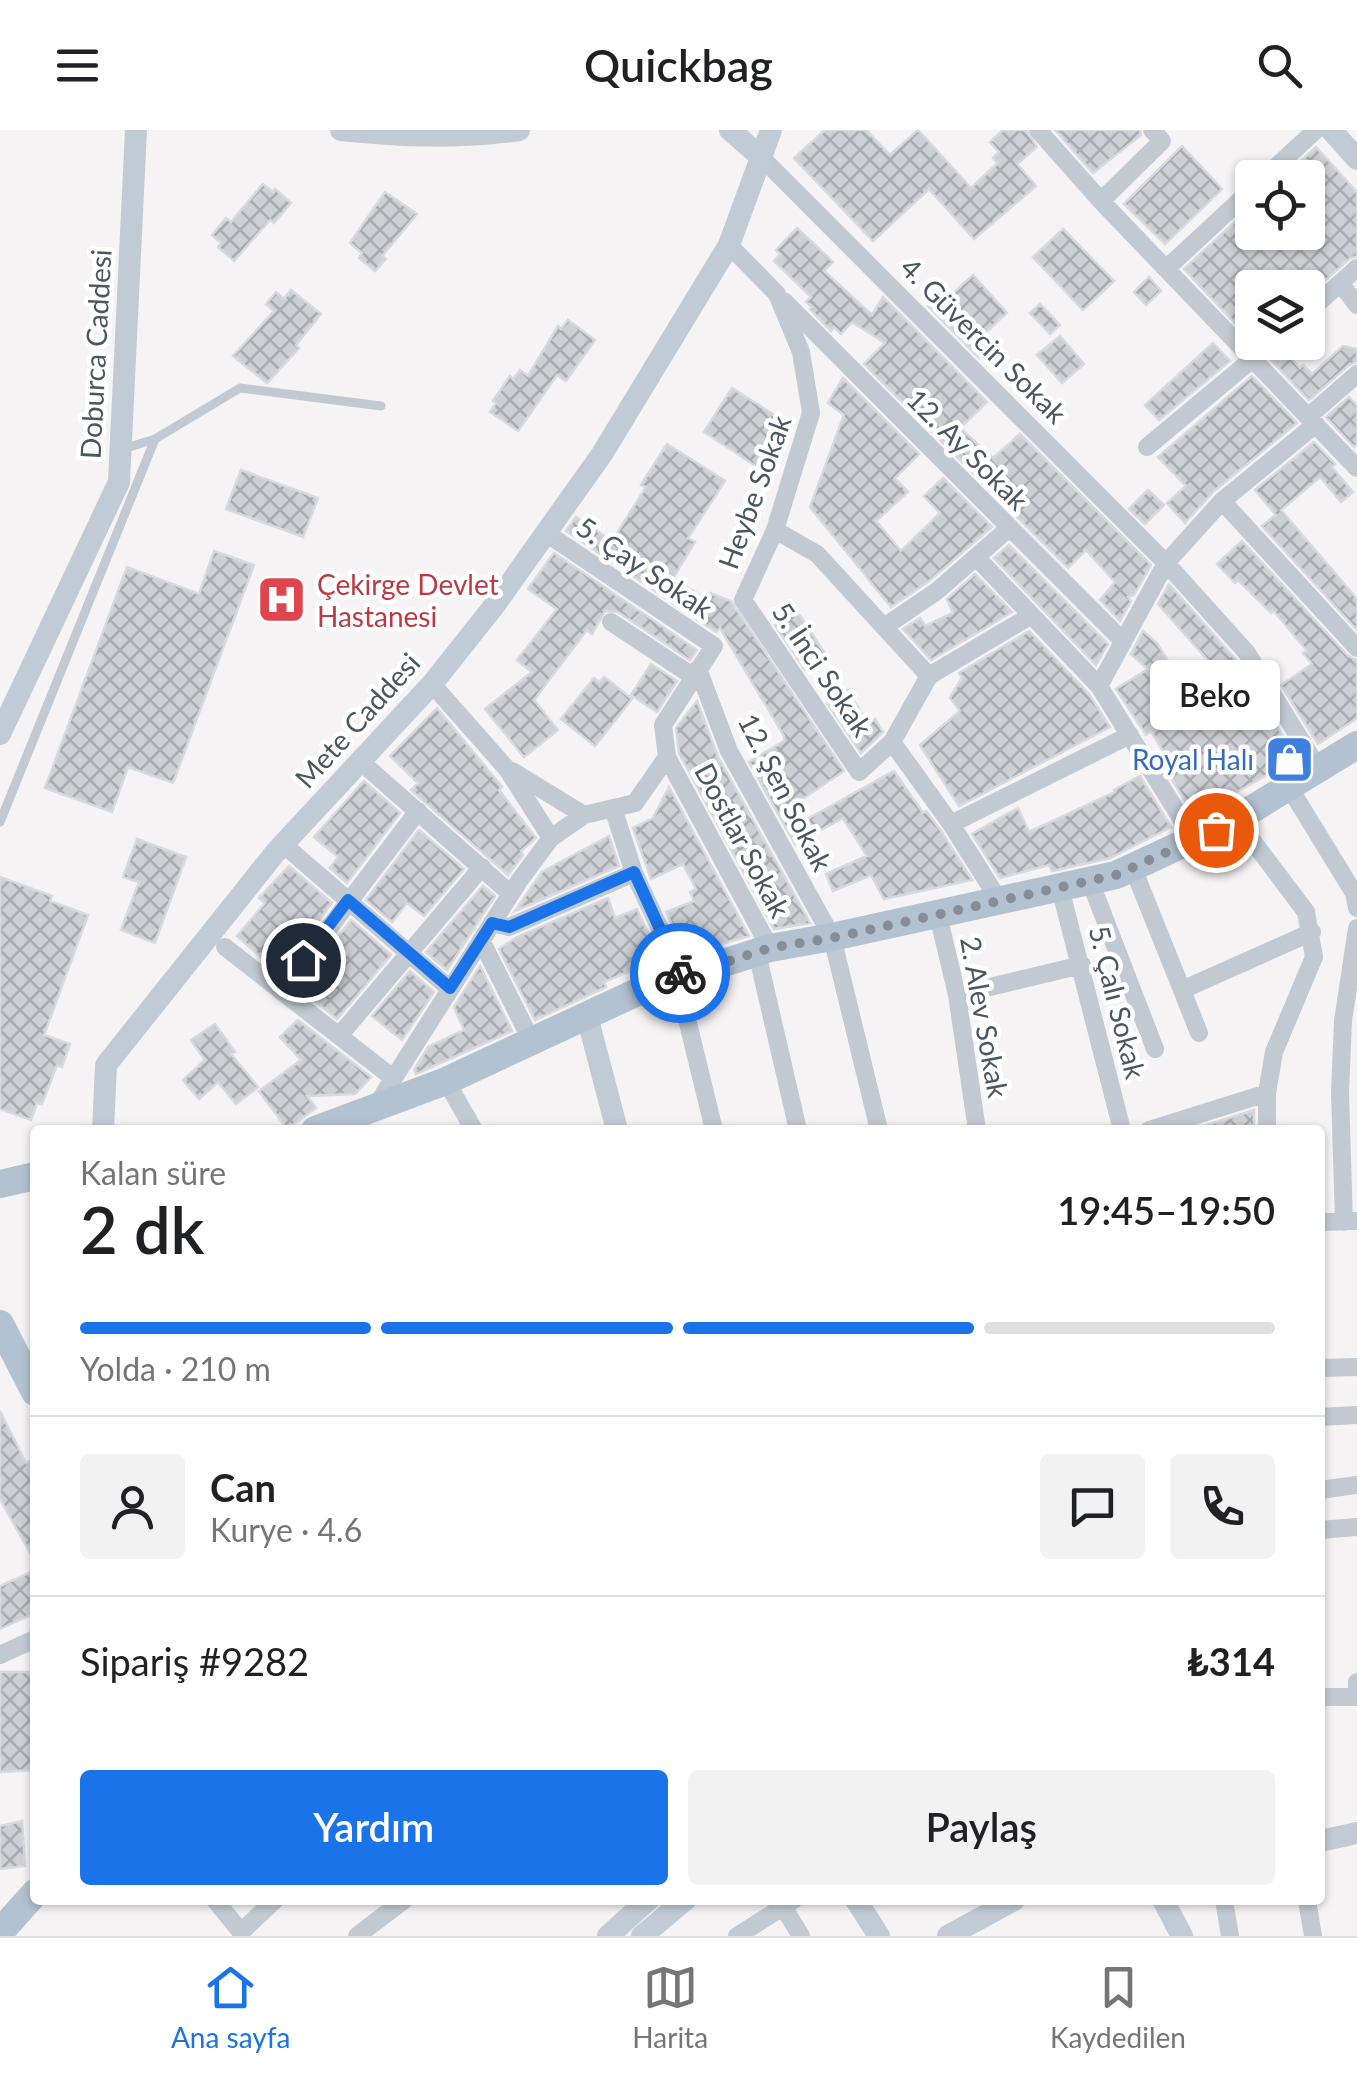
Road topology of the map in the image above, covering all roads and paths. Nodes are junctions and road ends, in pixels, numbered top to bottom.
1 (136, 130) edge
2 (341, 130) edge
3 (519, 130) edge
4 (730, 130) edge
5 (771, 130) edge
6 (1038, 130) edge
7 (1152, 130) edge
8 (1316, 130) edge
9 (1331, 130) edge
10 (484, 133) edge
11 (762, 158) junction
12 (1357, 159) edge
13 (1284, 160) edge
14 (1101, 201) junction
15 (1235, 204) edge
16 (729, 246) junction
17 (1168, 268) junction
18 (1357, 268) edge
19 (1340, 283) junction
20 (777, 294) junction
21 (1325, 297) edge
22 (1357, 304) edge
23 (1235, 337) edge
24 (1253, 360) edge
25 (1257, 360) edge
26 (1357, 374) edge
27 (381, 406) dead end
28 (1313, 420) junction
29 (155, 439) junction
30 (1148, 446) dead end
31 (120, 450) junction
32 (1357, 468) edge
33 (1222, 500) junction
34 (1008, 529) junction
35 (776, 530) junction
36 (546, 534) junction
37 (978, 558) junction
38 (1166, 563) junction
39 (743, 600) joint
40 (1030, 616) junction
41 (611, 622) dead end
42 (884, 627) junction
43 (1122, 640) junction
44 (1357, 648) edge
45 (696, 673) junction
46 (929, 676) junction
47 (432, 684) junction
48 (1099, 686) junction
49 (0, 734) edge
50 (1130, 735) junction
51 (892, 742) junction
52 (1357, 746) edge
53 (667, 758) junction
54 (360, 761) junction
55 (506, 768) junction
56 (1318, 768) junction
57 (1289, 787) junction
58 (613, 808) junction
59 (418, 812) junction
60 (584, 814) junction
61 (1236, 819) junction
62 (0, 822) edge
63 (951, 824) junction
64 (551, 838) junction
65 (1196, 841) junction
66 (291, 852) dead end
67 (482, 867) junction
68 (1132, 868) junction
69 (634, 872) junction
70 (1090, 882) junction
71 (1060, 888) junction
72 (510, 894) junction
73 (348, 900) junction
74 (999, 900) junction
75 (1357, 908) edge
76 (938, 915) junction
77 (492, 923) junction
78 (1357, 928) edge
79 (1312, 932) junction
80 (832, 938) junction
81 (481, 940) junction
82 (225, 947) dead end
83 (764, 950) junction
84 (411, 953) junction
85 (1082, 965) junction
86 (679, 977) junction
87 (450, 988) junction
88 (1182, 990) junction
89 (281, 991) junction
90 (957, 995) junction
91 (587, 1016) junction
92 (1199, 1033) dead end
93 (339, 1036) junction
94 (532, 1042) junction
95 (1155, 1049) dead end
96 (393, 1078) junction
97 (446, 1082) junction
98 (1268, 1094) junction
99 (372, 1110) junction
100 (103, 1125) edge
101 (330, 1125) edge
102 (471, 1125) edge
103 (616, 1125) edge
104 (713, 1125) edge
105 (797, 1125) edge
106 (878, 1125) edge
107 (977, 1125) edge
108 (1121, 1125) edge
109 (1166, 1125) edge
110 (1267, 1125) edge
111 (30, 1177) edge
112 (0, 1184) edge
113 (1350, 1222) edge
114 (0, 1324) edge
115 (1357, 1367) edge
116 (1325, 1368) edge
117 (30, 1382) edge
118 (1357, 1415) edge
119 (1325, 1417) edge
120 (1357, 1485) edge
121 (1325, 1489) edge
122 (1357, 1527) edge
123 (1325, 1530) edge
124 (30, 1641) edge
125 (0, 1655) edge
126 (1357, 1682) edge
127 (1325, 1697) edge
128 (1357, 1834) edge
129 (1325, 1840) edge
130 (18, 1903) edge
131 (219, 1905) edge
132 (270, 1905) edge
133 (397, 1905) edge
134 (673, 1905) edge
135 (782, 1905) edge
136 (787, 1905) edge
137 (859, 1905) edge
138 (1005, 1905) edge
139 (1166, 1905) edge
140 (1225, 1905) edge
141 (1308, 1905) edge
142 (650, 1916) edge
143 (0, 1932) edge
144 (357, 1936) edge
145 (608, 1936) edge
146 (738, 1936) edge
147 (801, 1936) edge
148 (879, 1936) edge
149 (948, 1936) edge
150 (1182, 1936) edge
151 (1230, 1936) edge
152 (1313, 1936) edge

1 - 31 street, Doburca Caddesi
2 - 10 street
3 - 10 street
4 - 11 street
5 - 11 street, Mete Caddesi
6 - 14 street
7 - 14 street
8 - 13 street
9 - 12 street
11 - 16 street, Mete Caddesi
11 - 38 street, 4. Güvercin Sokak
14 - 17 street
15 - 17 street
16 - 20 street, Heybe Sokak
16 - 36 street, Mete Caddesi
17 - 23 street
18 - 19 street
19 - 21 street
19 - 22 street
20 - 34 street, 12. Ay Sokak
20 - 35 street, Heybe Sokak
24 - 30 street
25 - 28 street
26 - 28 street
27 - 29 lane
28 - 32 street
28 - 33 street
29 - 31 lane
29 - 62 lane
31 - 49 street, Doburca Caddesi
33 - 38 street
33 - 44 street
34 - 37 street
34 - 43 street, 12. Ay Sokak
35 - 39 street, Heybe Sokak
35 - 42 street
36 - 45 street, 5. Çay Sokak
36 - 47 street, Mete Caddesi
37 - 40 street
37 - 42 street
38 - 43 street
38 - 56 street, 4. Güvercin Sokak
39 - 51 street, 5. İnci Sokak
40 - 46 street
40 - 48 street
41 - 45 street
42 - 46 street
43 - 48 street
45 - 53 street
45 - 80 street, 12. Şen Sokak
46 - 51 street
47 - 54 street, Mete Caddesi
47 - 55 street
48 - 50 street
50 - 63 street
50 - 65 street
51 - 63 street, 5. İnci Sokak
52 - 56 main road
53 - 58 street
53 - 83 street, Dostlar Sokak
54 - 59 street
54 - 100 street, Mete Caddesi
55 - 60 street
55 - 64 street
56 - 57 main road
57 - 61 main road
57 - 75 street
58 - 60 street
58 - 69 street
59 - 67 street
59 - 73 street
60 - 64 street
61 - 65 main road
61 - 79 street
63 - 74 street, 5. İnci Sokak
64 - 72 street
65 - 68 main road
66 - 73 street
67 - 72 street
67 - 84 street
68 - 70 main road
68 - 88 street
69 - 77 street
69 - 86 street
70 - 71 main road
70 - 95 street
71 - 74 main road
71 - 85 street, 5. Çalı Sokak
72 - 77 street
73 - 84 street
73 - 89 street
74 - 76 main road
76 - 80 main road
76 - 90 street, 2. Alev Sokak
77 - 81 street
78 - 113 street
79 - 88 street
79 - 98 street
80 - 83 main road
80 - 106 street, 12. Şen Sokak
81 - 87 street
81 - 94 street
82 - 89 street
83 - 86 main road
83 - 105 street, Dostlar Sokak
84 - 87 street
84 - 93 street
85 - 90 street
85 - 108 street, 5. Çalı Sokak
86 - 91 main road
86 - 104 street
87 - 96 street
88 - 92 street
89 - 93 street
90 - 107 street, 2. Alev Sokak
91 - 94 main road
91 - 103 street
93 - 96 street
94 - 97 main road
96 - 99 street
97 - 99 main road
97 - 102 street
98 - 109 street
98 - 110 street
99 - 101 main road
111 - 112 main road
114 - 117 main road
115 - 116 street
118 - 119 street
120 - 121 street
122 - 123 street
124 - 125 street
126 - 127 street
128 - 129 street
130 - 143 main road
131 - 132 street
133 - 144 street
134 - 142 street
135 - 146 street
136 - 147 street
137 - 148 street
138 - 149 street
139 - 150 street
140 - 151 street
141 - 152 street
142 - 145 street

